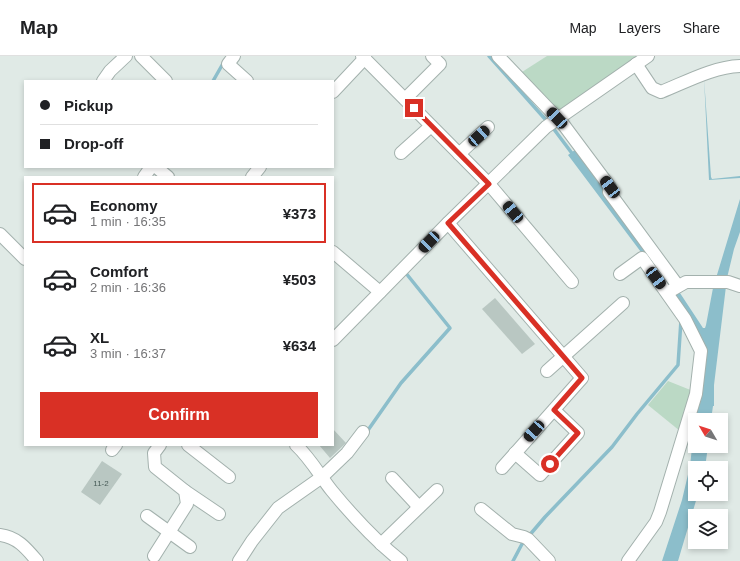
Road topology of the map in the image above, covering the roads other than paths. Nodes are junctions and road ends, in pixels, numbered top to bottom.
1 (126, 56) edge
2 (140, 56) edge
3 (234, 56) edge
4 (432, 56) edge
5 (498, 56) edge
6 (648, 56) edge
7 (363, 57) edge
8 (636, 64) junction
9 (740, 66) edge
10 (104, 80) edge
11 (165, 80) edge
12 (246, 80) edge
13 (334, 91) edge
14 (405, 99) junction
15 (552, 122) junction
16 (431, 126) junction
17 (488, 128) dead end
18 (401, 153) dead end
19 (459, 154) junction
20 (154, 168) edge
21 (156, 168) edge
22 (259, 168) edge
23 (145, 176) edge
24 (167, 176) edge
25 (253, 176) edge
26 (491, 186) junction
27 (451, 225) junction
28 (0, 234) edge
29 (334, 253) edge
30 (24, 258) edge
31 (620, 274) dead end
32 (572, 282) dead end
33 (740, 286) edge
34 (673, 290) junction
35 (380, 292) junction
36 (623, 303) dead end
37 (334, 339) edge
38 (563, 356) junction
39 (547, 371) dead end
40 (554, 410) junction
41 (363, 432) dead end
42 (159, 446) edge
43 (189, 446) edge
44 (297, 446) edge
45 (515, 453) junction
46 (502, 468) dead end
47 (229, 477) dead end
48 (322, 477) junction
49 (392, 478) dead end
50 (185, 490) junction
51 (436, 490) dead end
52 (419, 507) junction
53 (480, 509) dead end
54 (219, 514) dead end
55 (147, 516) dead end
56 (169, 532) junction
57 (0, 535) edge
58 (381, 544) junction
59 (190, 547) dead end
60 (154, 556) dead end
61 (37, 561) edge
62 (239, 561) edge
63 (401, 561) edge
64 (549, 561) edge
65 (628, 561) edge

1 - 10 street
2 - 11 street
3 - 12 street
4 - 14 street
5 - 15 street
6 - 8 street
7 - 13 street
7 - 14 street
8 - 9 street
8 - 15 street
14 - 16 street
15 - 26 street
15 - 34 street
16 - 18 street
16 - 19 street
17 - 19 street
19 - 26 street
20 - 23 street
21 - 24 street
22 - 25 street
26 - 27 street
26 - 32 street
27 - 35 street
27 - 38 street
28 - 30 street
29 - 35 street
31 - 34 street
33 - 34 street
34 - 65 street
35 - 37 street
36 - 38 street
38 - 39 street
38 - 40 street
40 - 45 street
40 - 45 street
41 - 48 street
42 - 50 street
43 - 47 street
44 - 48 street
45 - 46 street
48 - 58 street
48 - 62 street
49 - 52 street
50 - 54 street
50 - 56 street
51 - 52 street
52 - 58 street
53 - 64 street
55 - 56 street
56 - 59 street
56 - 60 street
57 - 61 street
58 - 63 street

